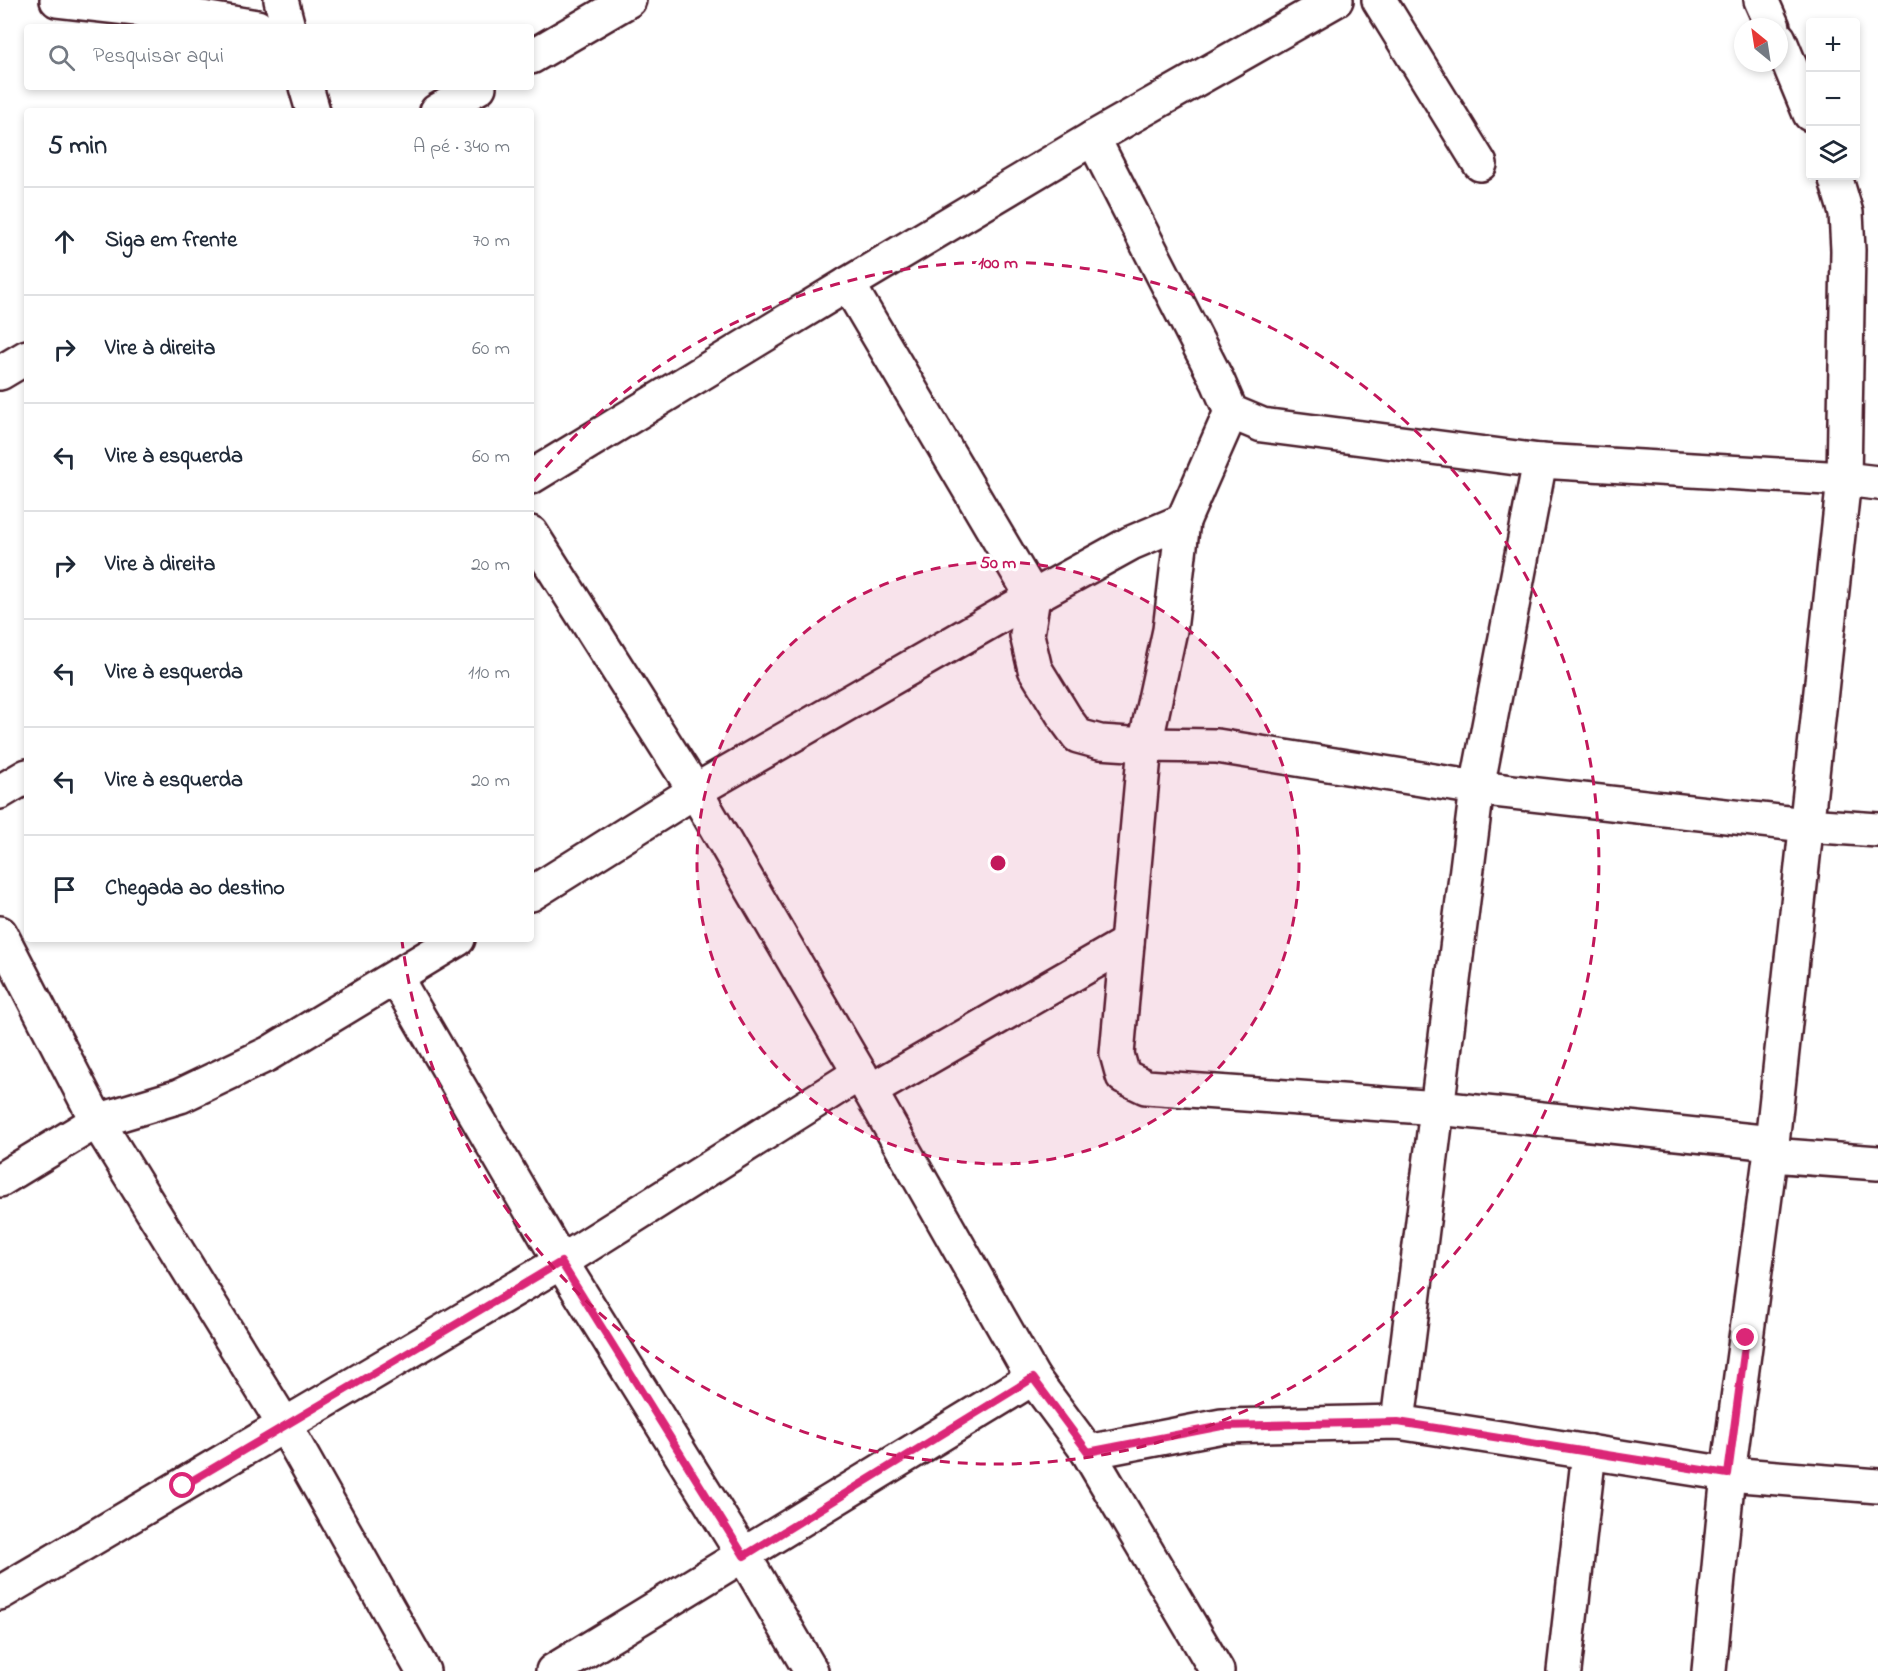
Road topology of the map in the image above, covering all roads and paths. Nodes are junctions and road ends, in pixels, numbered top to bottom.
1 (57, 0) edge
2 (281, 0) edge
3 (629, 0) edge
4 (1336, 0) edge
5 (1379, 0) edge
6 (1761, 0) edge
7 (1769, 18) edge
8 (239, 24) edge
9 (287, 24) edge
10 (534, 55) edge
11 (1788, 61) edge
12 (307, 90) edge
13 (474, 90) edge
14 (1806, 104) edge
15 (312, 108) edge
16 (443, 108) edge
17 (1093, 138) junction
18 (1480, 164) dead end
19 (1836, 180) edge
20 (848, 284) junction
21 (24, 359) edge
22 (0, 373) edge
23 (1231, 412) junction
24 (1540, 461) junction
25 (534, 475) edge
26 (1844, 479) junction
27 (1878, 483) edge
28 (1183, 521) junction
29 (534, 538) edge
30 (1033, 597) junction
31 (1145, 745) junction
32 (24, 778) edge
33 (1477, 788) junction
34 (695, 791) junction
35 (0, 792) edge
36 (1806, 825) junction
37 (1878, 830) edge
38 (534, 892) edge
39 (0, 933) edge
40 (453, 942) edge
41 (1127, 943) junction
42 (396, 978) junction
43 (865, 1082) junction
44 (1438, 1108) junction
45 (97, 1121) junction
46 (1771, 1149) junction
47 (1878, 1163) edge
48 (0, 1180) edge
49 (561, 1262) junction
50 (1033, 1378) junction
51 (1398, 1422) junction
52 (285, 1426) junction
53 (1088, 1452) junction
54 (1589, 1452) junction
55 (1728, 1474) junction
56 (1878, 1486) edge
57 (744, 1556) junction
58 (0, 1593) edge
59 (1212, 1669) edge
60 (423, 1671) edge
61 (554, 1671) edge
62 (811, 1671) edge
63 (1564, 1671) edge
64 (1709, 1671) edge

1 - 8 street
2 - 9 street
3 - 10 street
4 - 17 street
5 - 18 street
6 - 7 street
11 - 14 street
12 - 15 street
13 - 16 street
17 - 20 street
17 - 23 street
19 - 26 street
20 - 25 street
20 - 30 street
21 - 22 street
23 - 24 street
23 - 28 street
24 - 26 street
24 - 33 street
26 - 27 street
26 - 36 street
28 - 30 street
28 - 31 street
29 - 34 street
30 - 31 street
30 - 34 street
31 - 33 street
31 - 41 street
32 - 35 street
33 - 36 street
33 - 44 street
34 - 38 street
34 - 43 street
36 - 37 street
36 - 46 street
39 - 45 street
40 - 42 street
41 - 43 street
41 - 44 street
42 - 45 street
42 - 49 street
43 - 49 street
43 - 50 street
44 - 46 street
44 - 51 street
45 - 48 street
45 - 52 street
46 - 47 street
46 - 55 street
49 - 52 street
49 - 57 street
50 - 53 street
50 - 57 street
51 - 53 street
51 - 54 street
52 - 58 street
52 - 60 street
53 - 59 street
54 - 55 street
54 - 63 street
55 - 56 street
55 - 64 street
57 - 61 street
57 - 62 street

